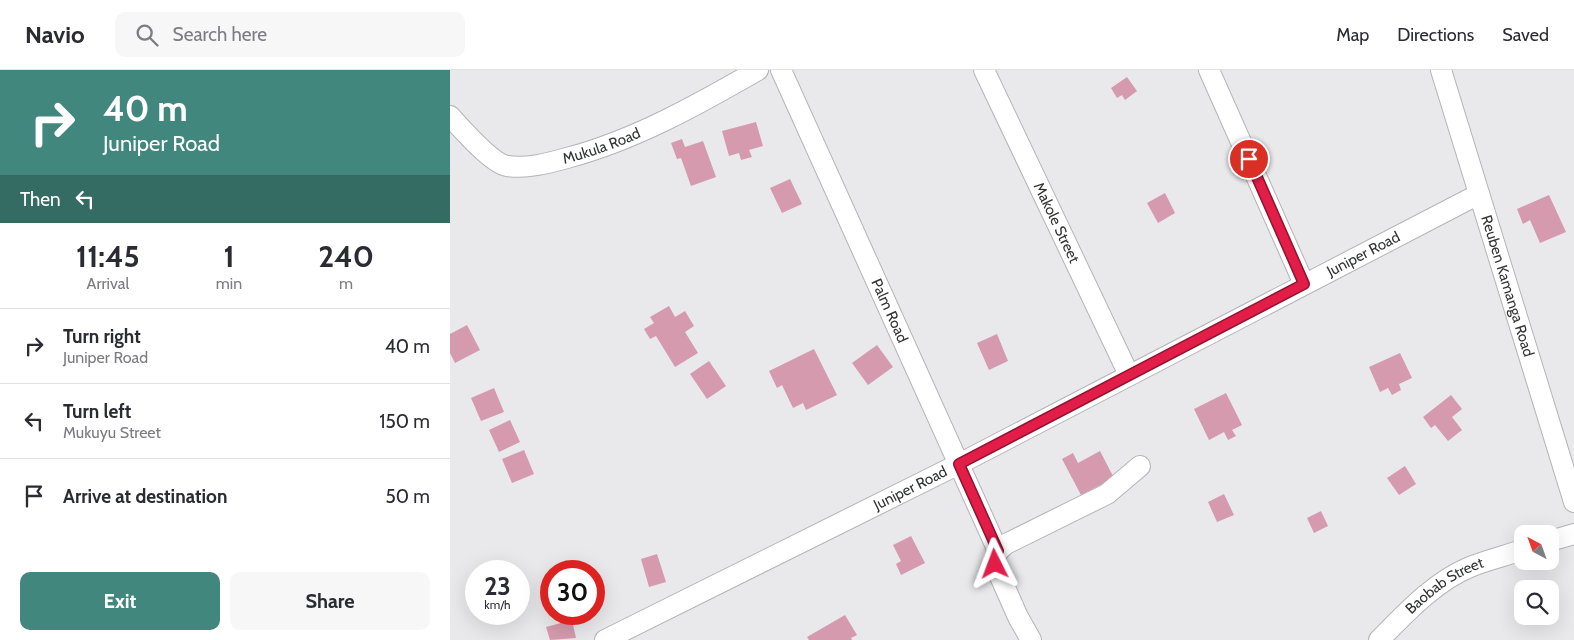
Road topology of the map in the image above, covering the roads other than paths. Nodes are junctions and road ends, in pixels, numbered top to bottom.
1 (758, 70) edge
2 (781, 70) edge
3 (984, 70) edge
4 (1209, 70) edge
5 (1441, 70) edge
6 (450, 116) edge
7 (1479, 194) junction
8 (1304, 284) junction
9 (1129, 376) junction
10 (959, 464) junction
11 (1140, 466) dead end
12 (1574, 502) edge
13 (1574, 534) edge
14 (1559, 539) edge
15 (998, 551) junction
16 (1514, 553) edge
17 (605, 640) edge
18 (1031, 640) edge
19 (1379, 640) edge

1 - 6 street, Mukula Road
2 - 10 street, Palm Road
3 - 9 street, Makole Street
4 - 8 street
5 - 7 street, Reuben Kamanga Road
7 - 8 street, Juniper Road
7 - 12 street, Reuben Kamanga Road
8 - 9 street, Juniper Road
9 - 10 street, Juniper Road
10 - 15 street, Palm Road
10 - 17 street, Juniper Road
11 - 15 street
13 - 14 street
15 - 18 street, Palm Road
16 - 19 street, Baobab Street

